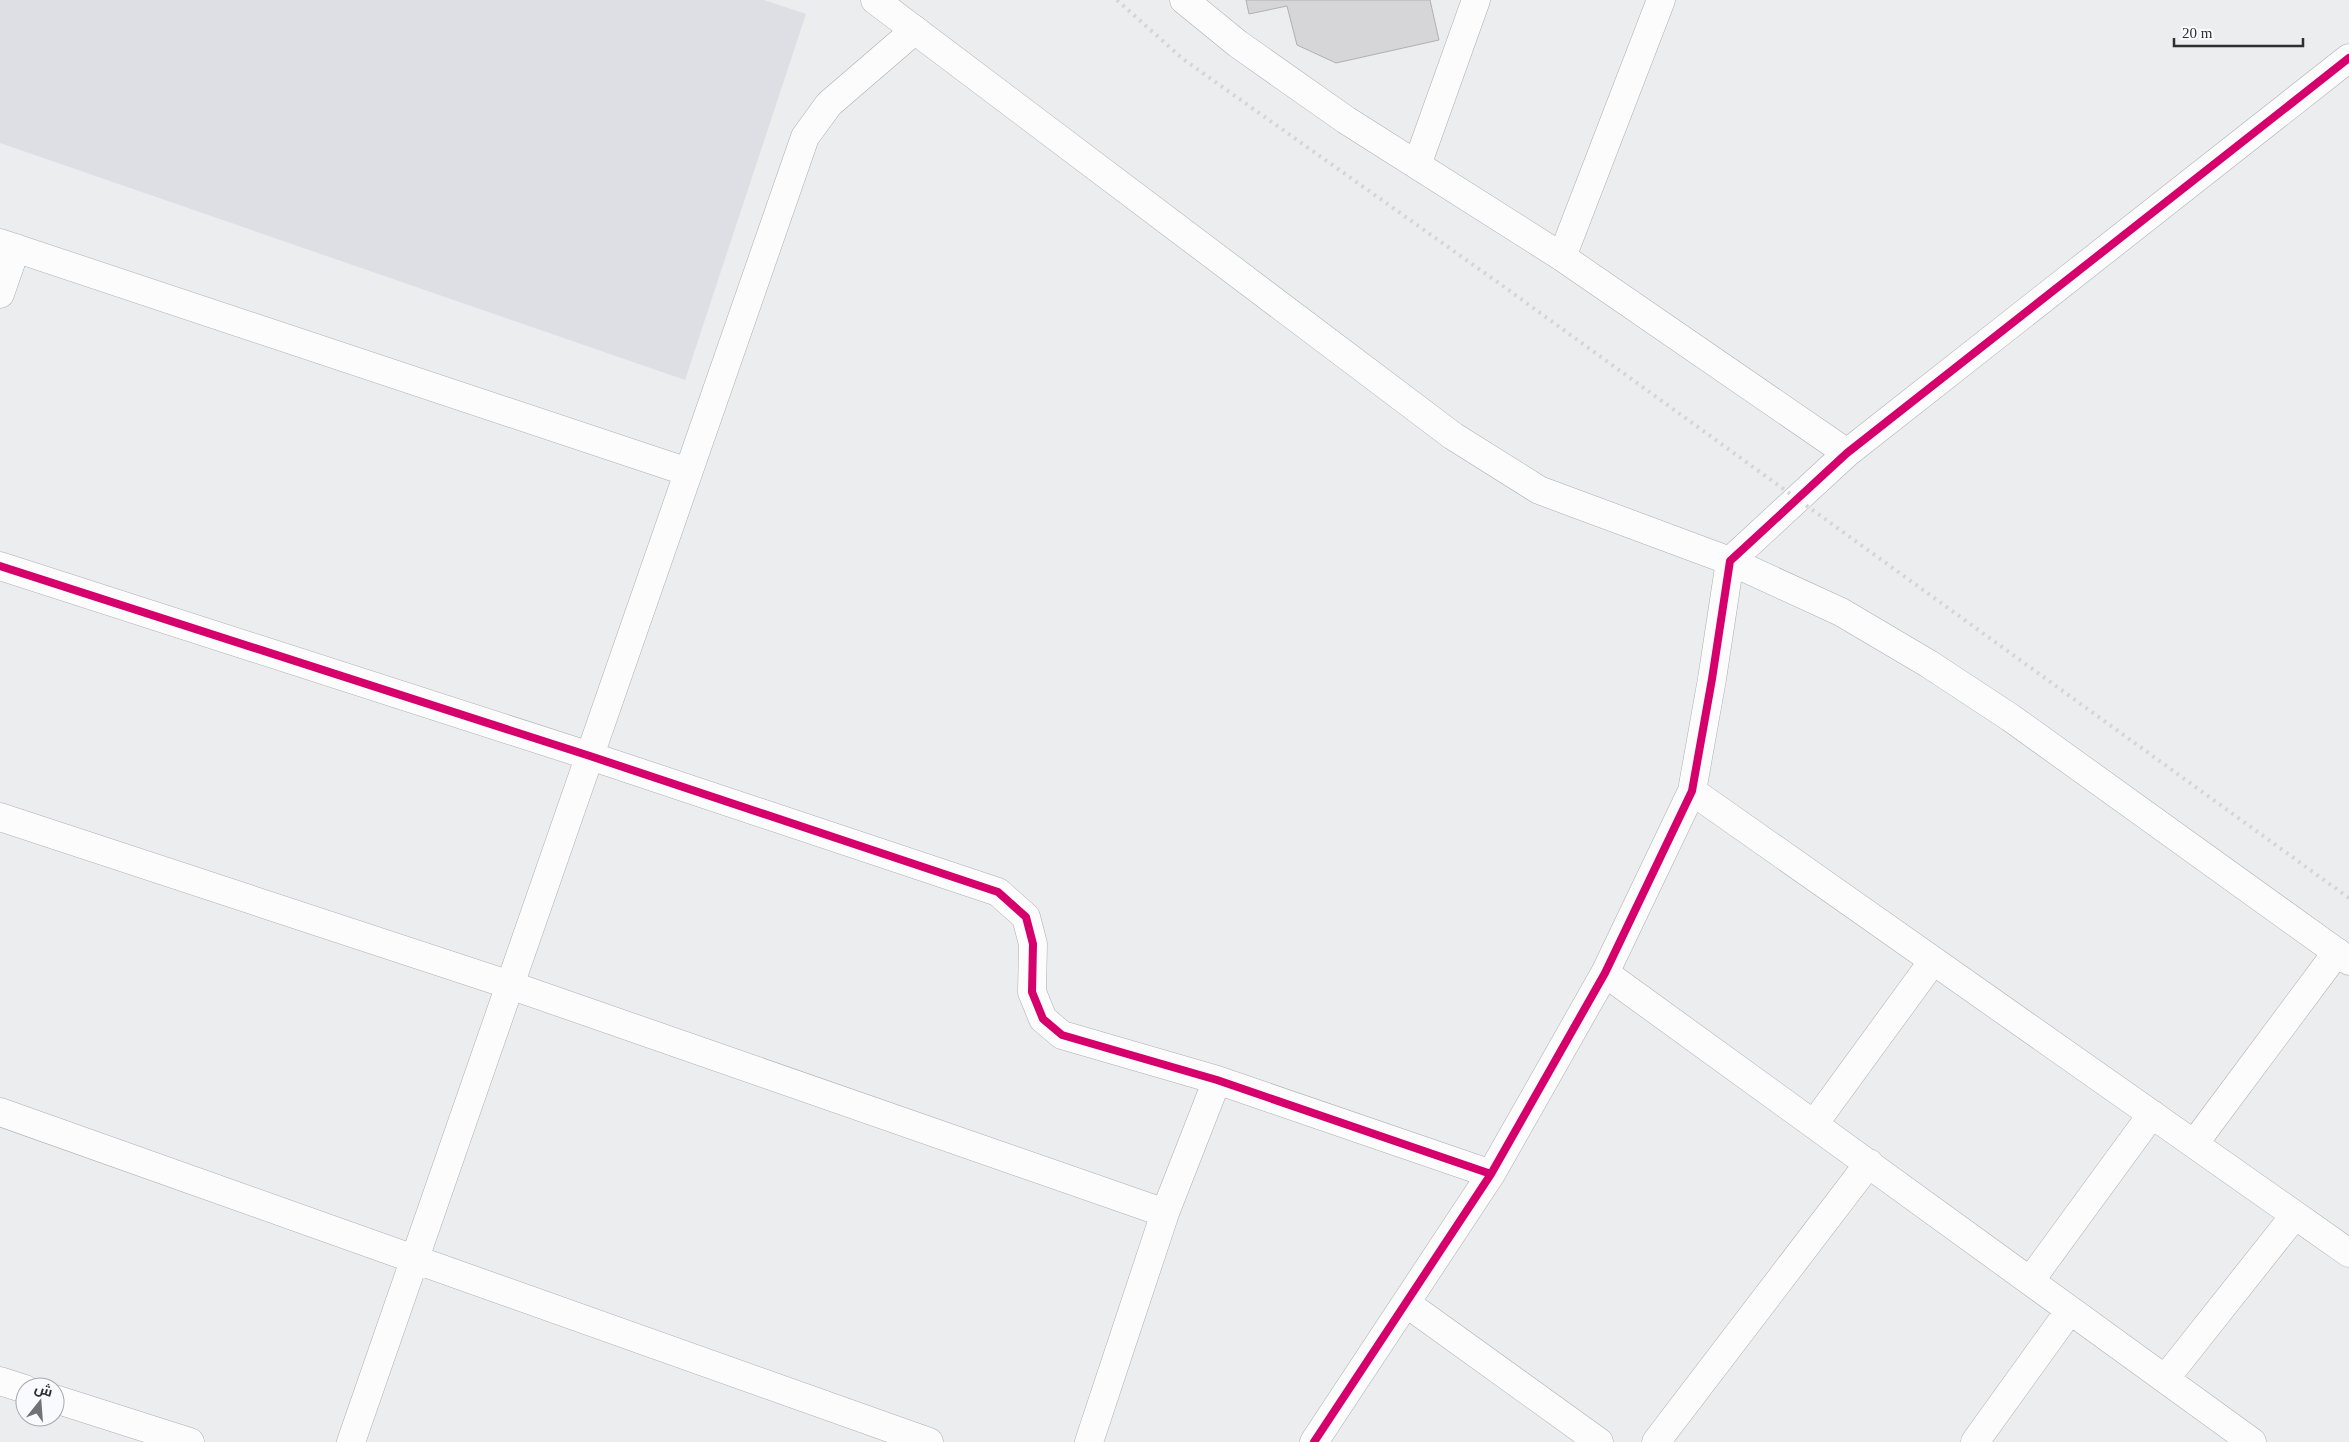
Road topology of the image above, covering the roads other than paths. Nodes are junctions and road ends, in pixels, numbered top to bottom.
1 (875, 0) edge
2 (1184, 0) edge
3 (1476, 0) edge
4 (1661, 0) edge
5 (915, 30) junction
6 (2349, 58) edge
7 (1417, 165) junction
8 (8, 246) edge
9 (1562, 257) junction
10 (0, 294) edge
11 (1847, 453) junction
12 (688, 472) junction
13 (1730, 561) junction
14 (0, 566) edge
15 (590, 756) junction
16 (1692, 791) junction
17 (0, 817) edge
18 (2343, 957) edge
19 (1934, 961) junction
20 (1605, 973) junction
21 (510, 986) junction
22 (1217, 1080) junction
23 (0, 1112) edge
24 (2152, 1114) junction
25 (1814, 1124) junction
26 (2194, 1144) junction
27 (1869, 1163) junction
28 (1491, 1174) junction
29 (1166, 1213) junction
30 (2295, 1215) junction
31 (2349, 1253) edge
32 (415, 1259) junction
33 (2030, 1281) junction
34 (1406, 1303) junction
35 (2070, 1310) junction
36 (2165, 1379) junction
37 (0, 1381) edge
38 (15, 1386) edge
39 (65, 1402) edge
40 (190, 1442) edge
41 (351, 1442) edge
42 (929, 1442) edge
43 (1089, 1442) edge
44 (1314, 1442) edge
45 (1599, 1442) edge
46 (1656, 1442) edge
47 (1975, 1442) edge
48 (2252, 1442) edge

1 - 5 street
2 - 7 street
3 - 7 street
4 - 9 street
5 - 12 street
5 - 13 street
6 - 11 street
7 - 9 street
8 - 10 street
8 - 12 street
9 - 11 street
11 - 13 street
12 - 15 street
13 - 16 street
13 - 18 street
14 - 15 street
15 - 21 street
15 - 22 street
16 - 19 street
16 - 20 street
17 - 21 street
18 - 26 street
19 - 24 street
19 - 25 street
20 - 25 street
20 - 28 street
21 - 29 street
21 - 32 street
22 - 28 street
22 - 29 street
23 - 32 street
24 - 26 street
24 - 33 street
25 - 27 street
26 - 30 street
27 - 33 street
27 - 46 street
28 - 34 street
29 - 43 street
30 - 31 street
30 - 36 street
32 - 41 street
32 - 42 street
33 - 35 street
34 - 44 street
34 - 45 street
35 - 36 street
35 - 47 street
36 - 48 street
37 - 38 street
39 - 40 street

